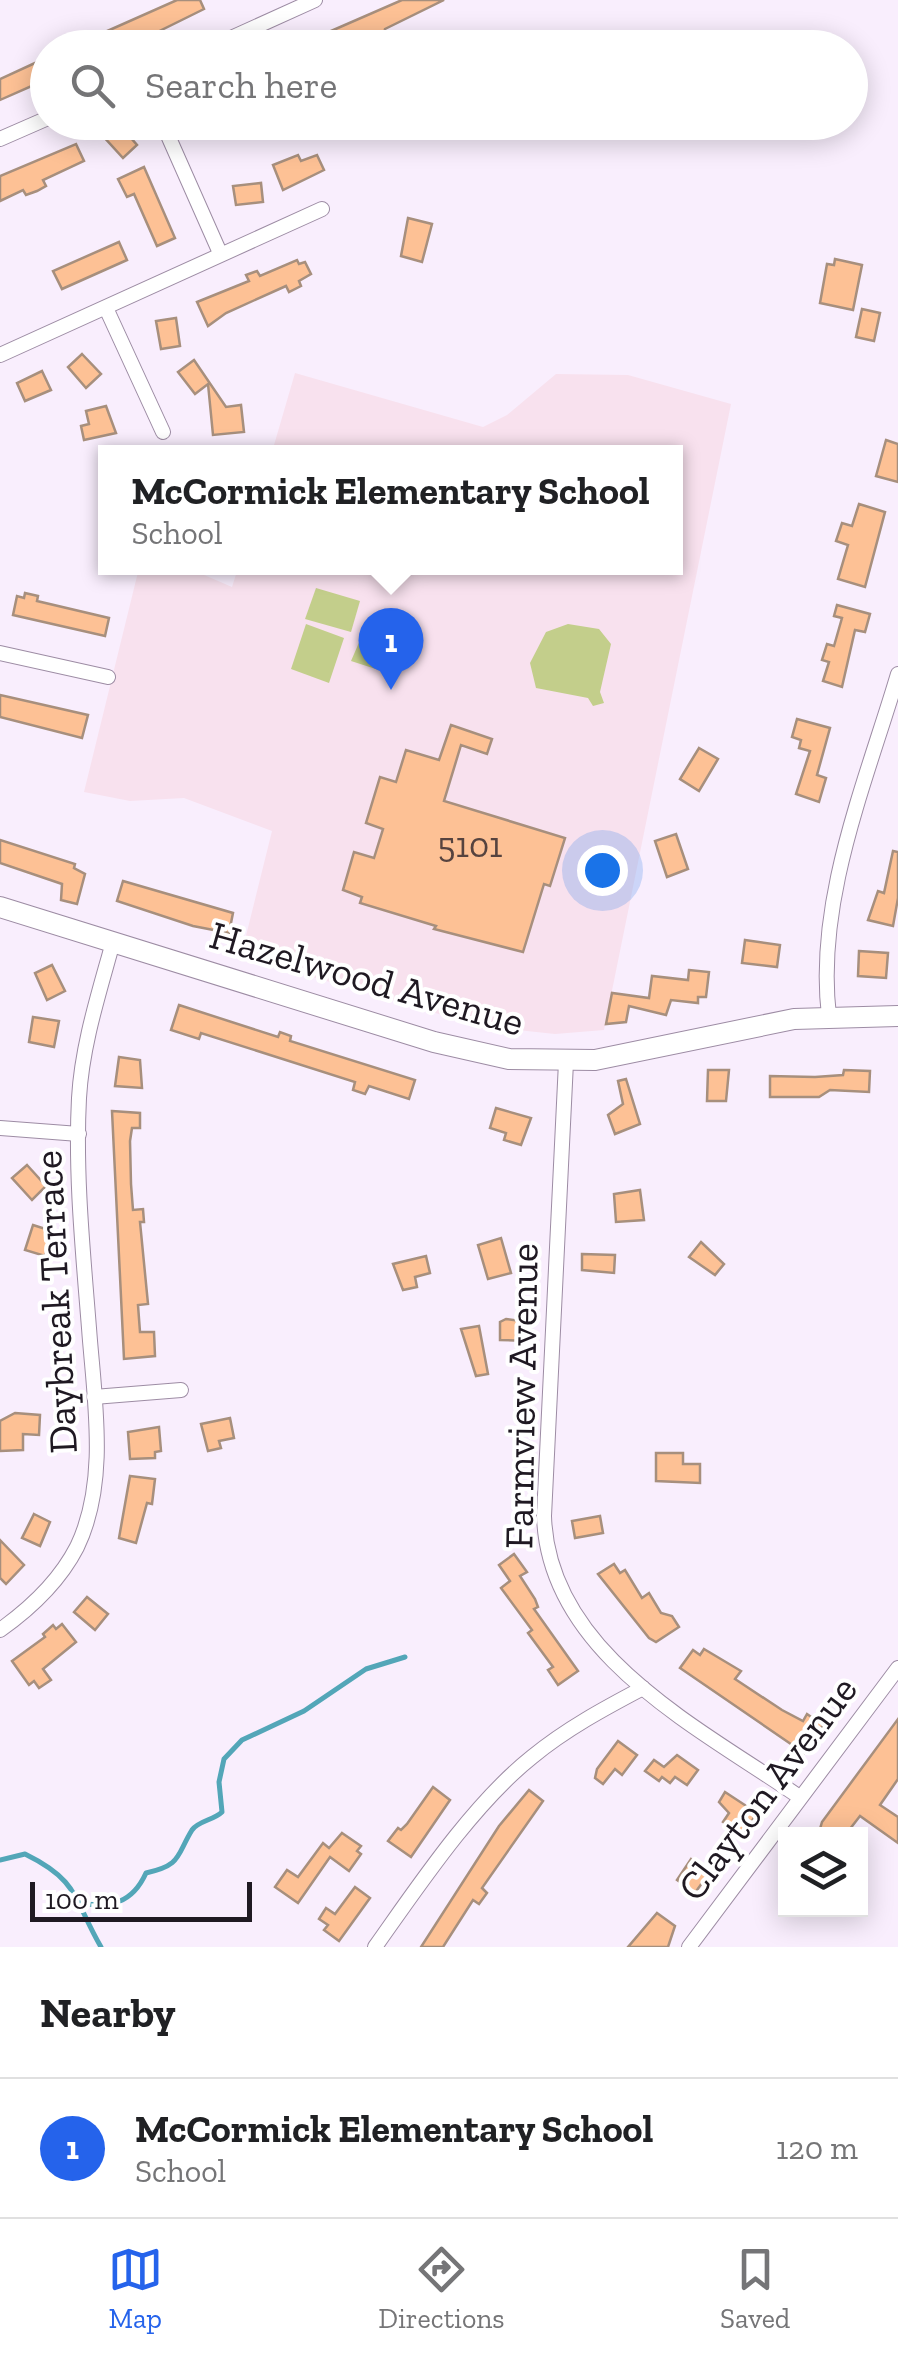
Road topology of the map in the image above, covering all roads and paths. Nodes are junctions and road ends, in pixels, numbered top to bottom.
1 (315, 0) edge
2 (249, 30) edge
3 (30, 126) edge
4 (0, 140) edge
5 (170, 140) edge
6 (322, 209) dead end
7 (220, 252) junction
8 (106, 308) junction
9 (0, 355) edge
10 (163, 432) dead end
11 (0, 653) edge
12 (898, 674) edge
13 (108, 677) dead end
14 (0, 907) edge
15 (113, 942) junction
16 (828, 1016) junction
17 (898, 1016) edge
18 (566, 1062) junction
19 (0, 1128) edge
20 (79, 1134) junction
21 (181, 1390) dead end
22 (94, 1397) junction
23 (0, 1630) edge
24 (898, 1668) edge
25 (644, 1688) junction
26 (798, 1796) junction
27 (376, 1947) edge
28 (690, 1947) edge

1 - 2 street
3 - 4 street
5 - 7 street
6 - 7 street
7 - 8 street
8 - 9 street
8 - 10 street
11 - 13 street
12 - 16 street
14 - 15 street, Hazelwood Avenue
15 - 18 street, Hazelwood Avenue
15 - 20 street, Daybreak Terrace
16 - 17 street, Hazelwood Avenue
16 - 18 street, Hazelwood Avenue
18 - 25 street, Farmview Avenue
19 - 20 street
20 - 22 street, Daybreak Terrace
21 - 22 street
22 - 23 street, Daybreak Terrace
24 - 26 street, Clayton Avenue
25 - 26 street, Farmview Avenue
25 - 27 street
26 - 28 street, Clayton Avenue

